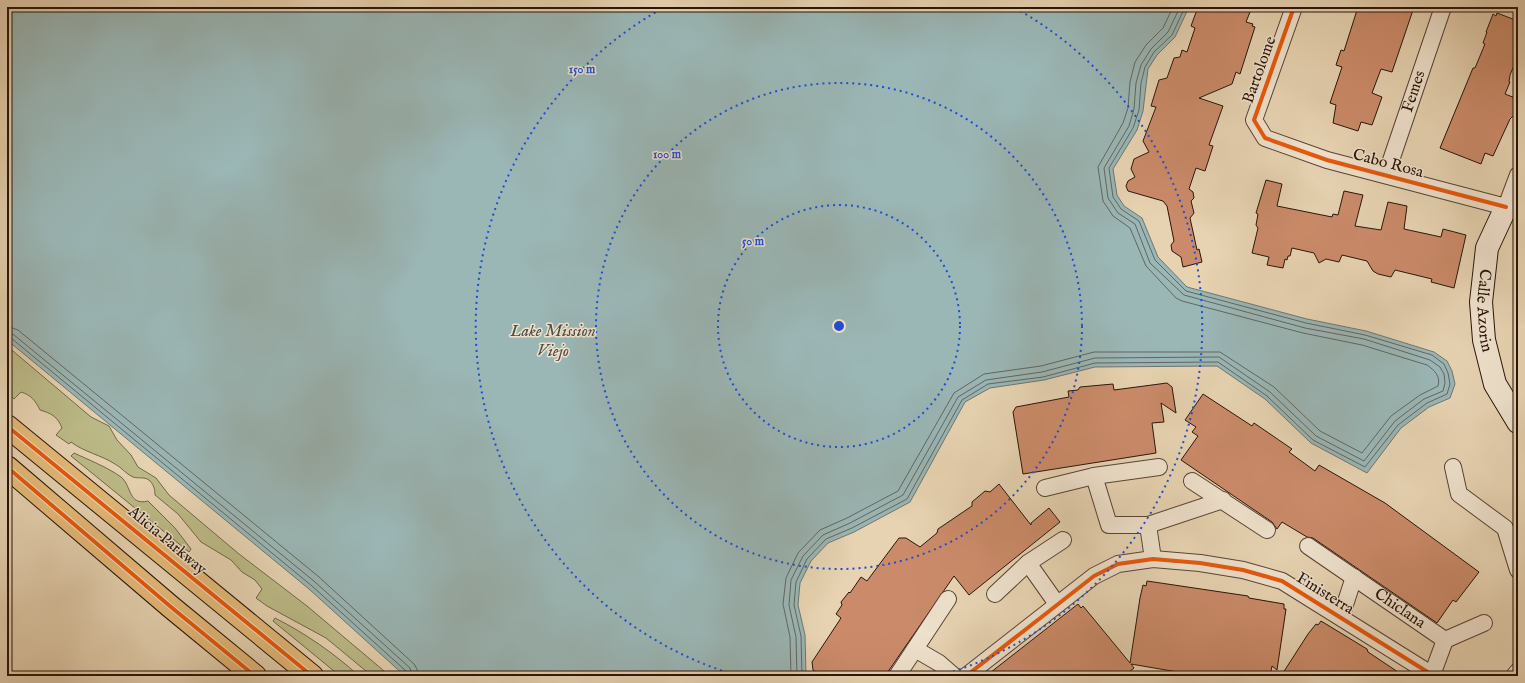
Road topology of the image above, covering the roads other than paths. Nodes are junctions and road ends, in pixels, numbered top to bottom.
1 (1294, 7) edge
2 (1442, 7) edge
3 (1266, 138) joint
4 (1518, 175) edge
5 (1386, 176) junction
6 (1506, 207) junction
7 (1518, 422) edge
8 (7, 426) edge
9 (7, 467) edge
10 (1159, 467) dead end
11 (1453, 467) dead end
12 (1094, 476) junction
13 (1192, 480) dead end
14 (1045, 488) dead end
15 (1223, 500) junction
16 (1148, 525) junction
17 (1267, 530) dead end
18 (1063, 540) dead end
19 (1308, 546) dead end
20 (1153, 559) junction
21 (1028, 563) junction
22 (1518, 570) edge
23 (1354, 576) junction
24 (995, 594) dead end
25 (948, 599) dead end
26 (1057, 604) junction
27 (1341, 617) junction
28 (1484, 622) dead end
29 (1445, 640) junction
30 (915, 649) junction
31 (1518, 671) edge
32 (255, 676) edge
33 (312, 676) edge
34 (897, 676) edge
35 (954, 676) edge
36 (966, 676) edge
37 (1433, 676) edge
38 (1514, 676) edge

1 - 3 street, Bartolome
2 - 5 street, Femes
3 - 5 street, Cabo Rosa
4 - 6 street, Calle Azorin
5 - 6 street, Cabo Rosa
6 - 7 street, Calle Azorin
8 - 33 main road, Alicia Parkway
9 - 32 main road
10 - 12 street
11 - 22 street
12 - 14 street
12 - 16 street
13 - 15 street
15 - 16 street
15 - 17 street
16 - 20 street
18 - 21 street
19 - 23 street, Chiclana
20 - 26 street, Finisterra
20 - 27 street, Finisterra
21 - 24 street
21 - 26 street
23 - 27 street, Chiclana
23 - 29 street, Chiclana
25 - 30 street
26 - 36 street, Finisterra
27 - 37 street, Finisterra
28 - 29 street
29 - 37 street
30 - 34 street
30 - 35 street
31 - 38 street

